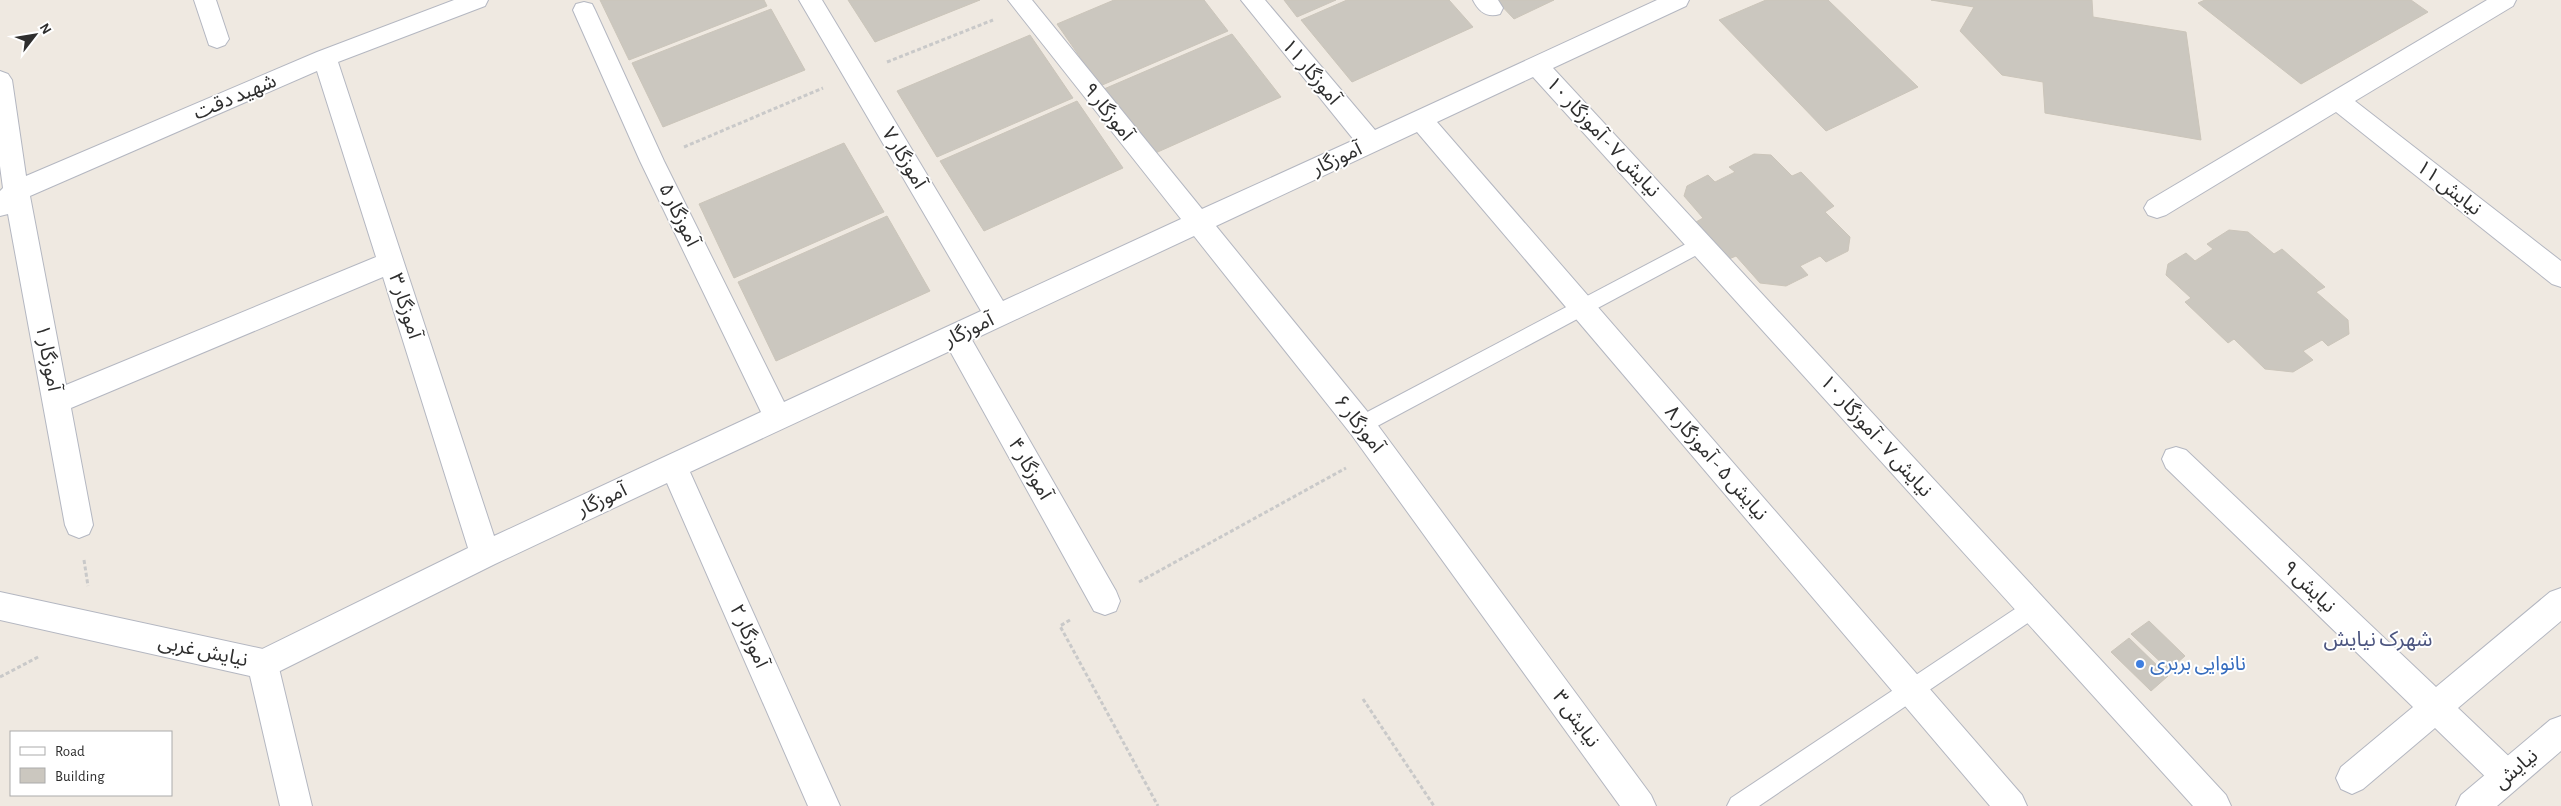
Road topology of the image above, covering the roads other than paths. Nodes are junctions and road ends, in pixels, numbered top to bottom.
1 (205, 0) edge
2 (477, 0) edge
3 (810, 0) edge
4 (1019, 0) edge
5 (1252, 0) edge
6 (1678, 0) edge
7 (2505, 0) edge
8 (584, 10) dead end
9 (217, 39) dead end
10 (325, 58) junction
11 (1537, 66) junction
12 (0, 80) edge
13 (2337, 100) junction
14 (1422, 120) junction
15 (4, 135) edge
16 (1371, 143) junction
17 (8, 199) edge
18 (2157, 208) dead end
19 (1197, 224) junction
20 (1700, 244) junction
21 (391, 262) junction
22 (2561, 276) edge
23 (1583, 308) junction
24 (998, 316) junction
25 (956, 336) junction
26 (56, 402) junction
27 (778, 418) junction
28 (1362, 425) junction
29 (2176, 460) dead end
30 (674, 466) junction
31 (79, 525) road end
32 (486, 554) junction
33 (1105, 601) road end
34 (2561, 602) edge
35 (0, 606) edge
36 (2032, 607) junction
37 (1513, 632) joint
38 (263, 664) junction
39 (1910, 689) junction
40 (2436, 708) junction
41 (2561, 732) edge
42 (2507, 776) junction
43 (2352, 778) dead end
44 (296, 806) edge
45 (824, 806) edge
46 (1640, 806) edge
47 (1738, 806) edge
48 (2011, 806) edge
49 (2215, 806) edge
50 (2472, 806) edge

1 - 9 street
2 - 10 street, شهید دقت
3 - 24 street, آموزگار ۷
4 - 19 street, آموزگار ۹
5 - 16 street, آموزگار ۱۱
6 - 11 street, آموزگار
7 - 13 street
8 - 27 street, آموزگار ۵
10 - 17 street, شهید دقت
10 - 21 street, آموزگار ۳
11 - 14 street, آموزگار
11 - 20 street, نیایش ۷ - آموزگار ۱۰
12 - 15 street, آموزگار ۱
13 - 18 street
13 - 22 street, نیایش ۱۱
14 - 16 street, آموزگار
14 - 23 street, نیایش ۵ - آموزگار ۸
15 - 17 street, آموزگار ۱
16 - 19 street, آموزگار
17 - 26 street, آموزگار ۱
19 - 24 street, آموزگار
19 - 28 street, آموزگار ۶
20 - 23 lane
20 - 36 street, نیایش ۷ - آموزگار ۱۰
21 - 26 street
21 - 32 street, آموزگار ۳
23 - 28 lane
23 - 39 street, نیایش ۵ - آموزگار ۸
24 - 25 street, آموزگار
25 - 27 street, آموزگار
25 - 33 street, آموزگار ۴
26 - 31 street, آموزگار ۱
27 - 30 street, آموزگار
28 - 37 street, آموزگار ۶
29 - 40 street, نیایش ۹
30 - 32 street, آموزگار
30 - 45 street, آموزگار ۲
32 - 38 street, آموزگار
34 - 40 street
35 - 38 street, نیایش غربی
36 - 39 lane
36 - 49 street, نیایش ۷ - آموزگار ۱۰
37 - 46 street, نیایش ۳
38 - 44 street, نیایش غربی
39 - 47 lane
39 - 48 street, نیایش ۵ - آموزگار ۸
40 - 42 street, نیایش ۹
40 - 43 street
41 - 42 street, نیایش
42 - 50 street, نیایش

